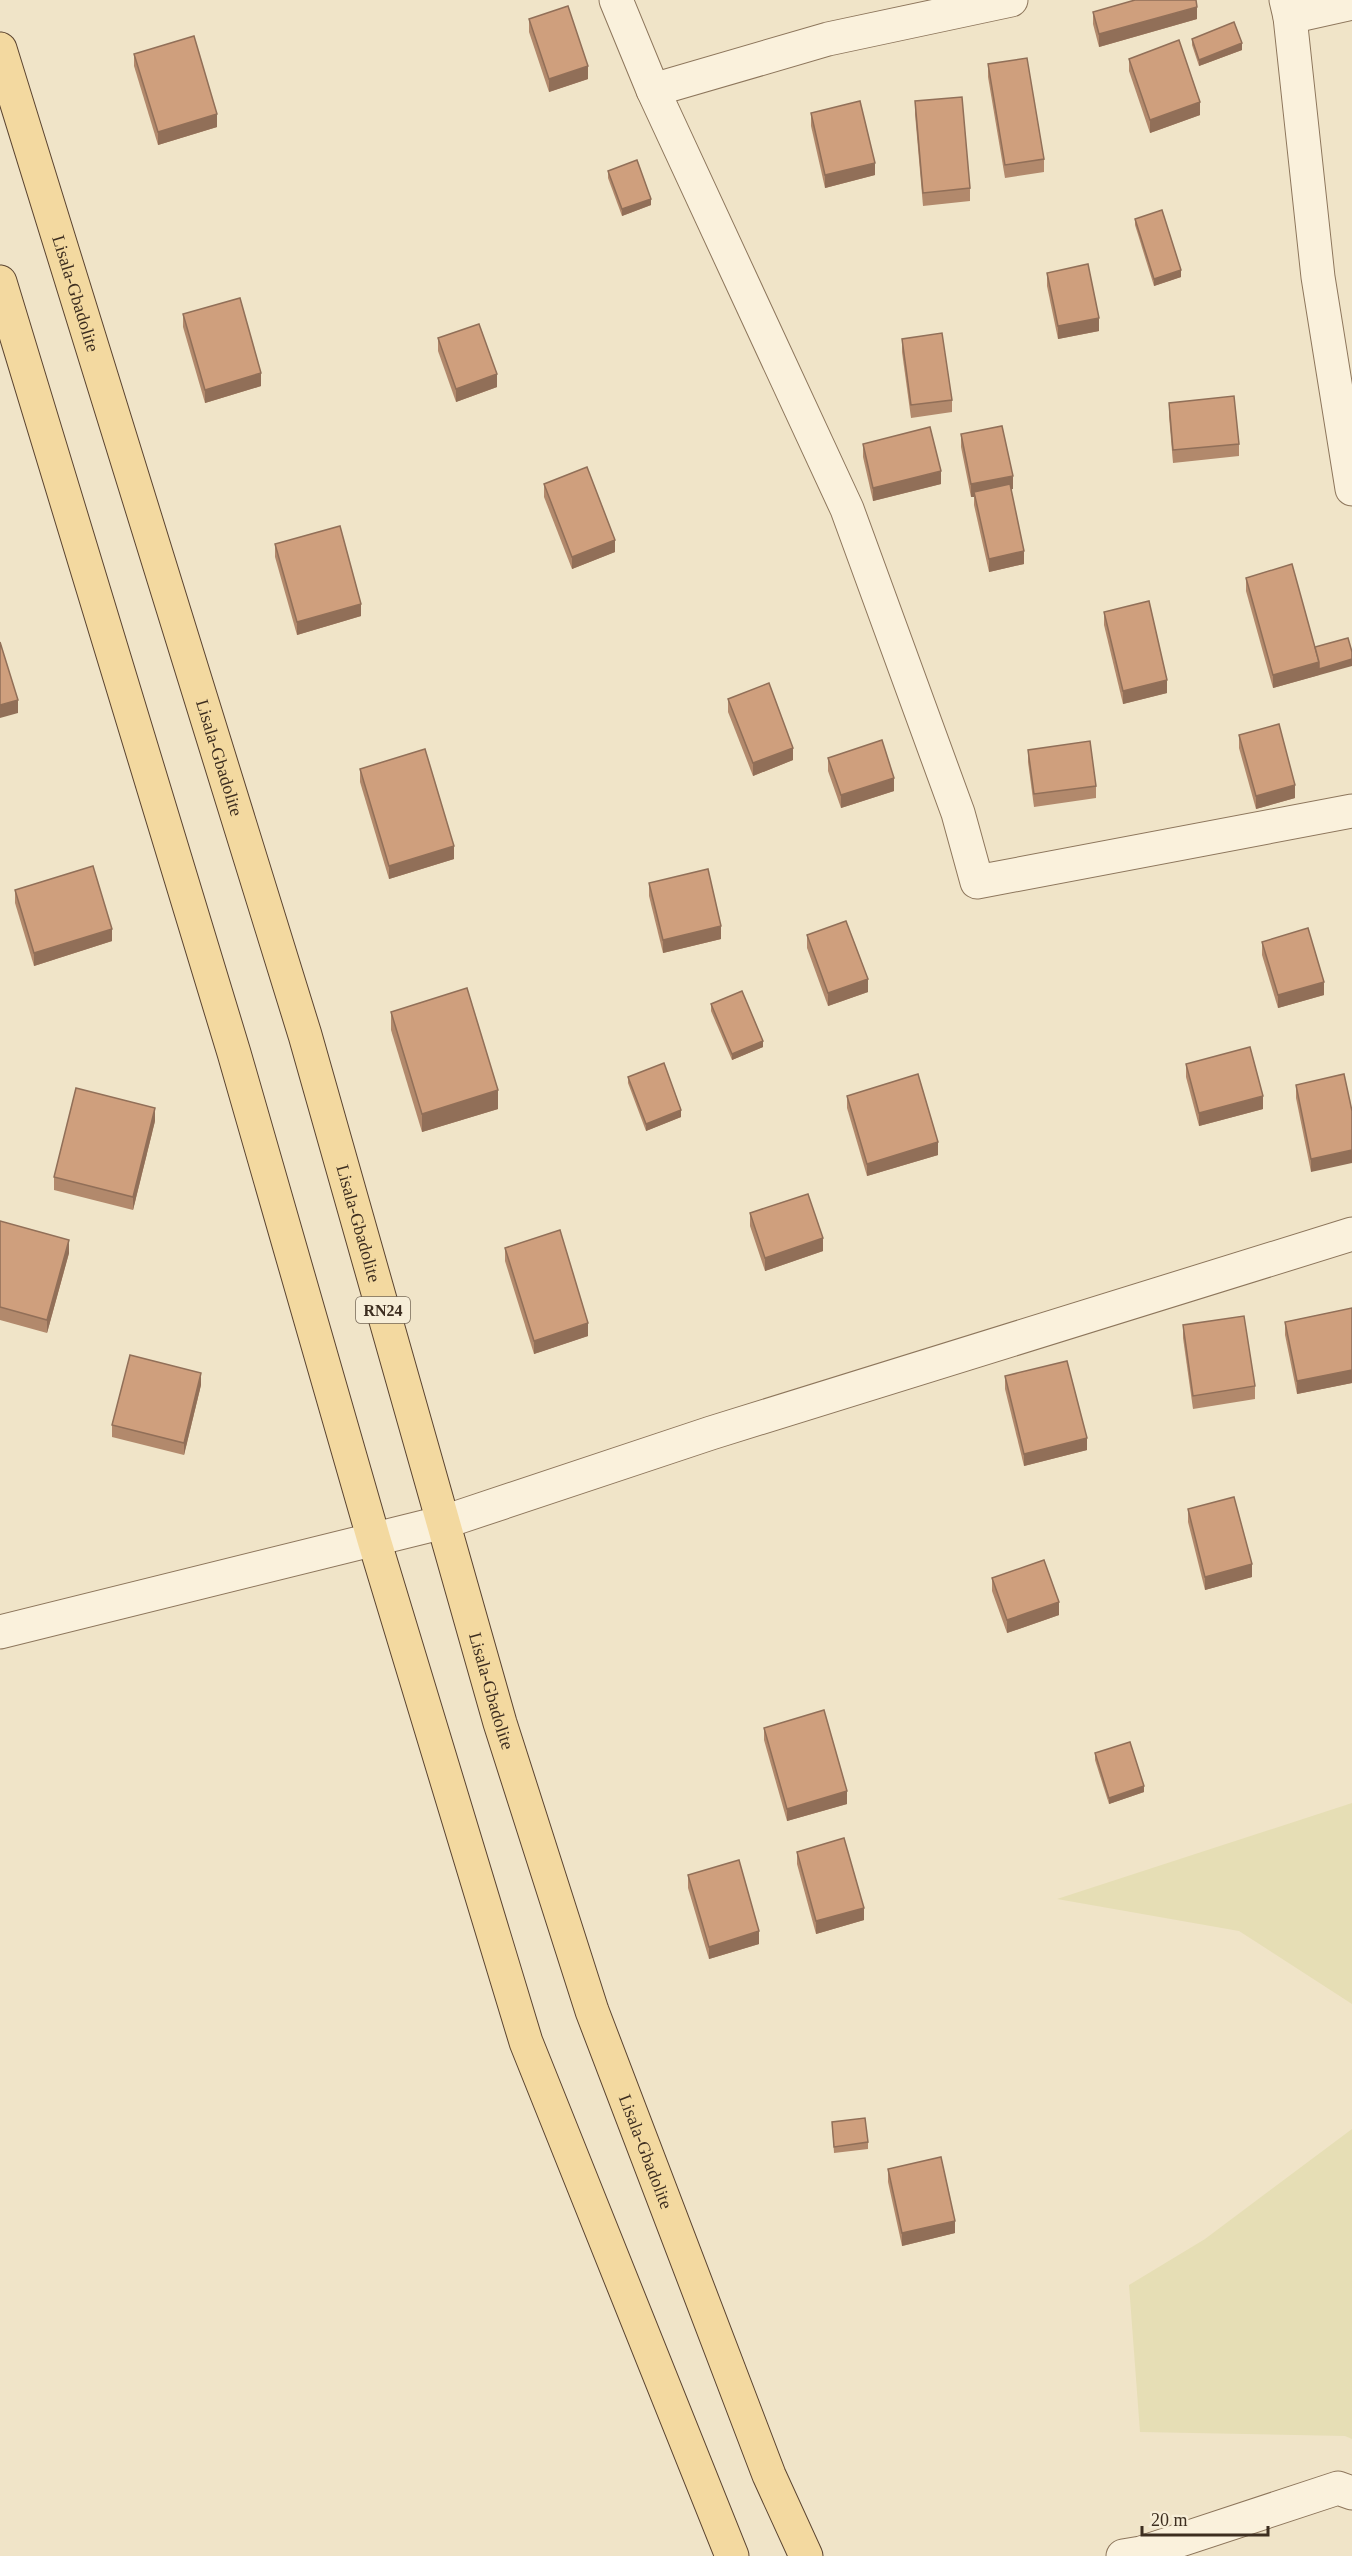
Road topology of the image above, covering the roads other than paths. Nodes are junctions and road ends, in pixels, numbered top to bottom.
1 (616, 0) edge
2 (1011, 0) edge
3 (1352, 3) edge
4 (1288, 9) edge
5 (0, 49) edge
6 (653, 90) junction
7 (0, 282) edge
8 (1352, 489) edge
9 (1352, 811) edge
10 (1352, 1234) edge
11 (444, 1522) junction
12 (374, 1539) junction
13 (0, 1632) edge
14 (1352, 2493) edge
15 (732, 2556) edge
16 (806, 2556) edge
17 (1123, 2556) edge

1 - 6 street
2 - 6 street
3 - 4 street
4 - 8 street
5 - 11 main road, Lisala-Gbadolite / RN24
6 - 9 street
7 - 12 main road
10 - 11 street
11 - 12 street
11 - 16 main road, Lisala-Gbadolite / RN24
12 - 13 street
12 - 15 main road
14 - 17 street

